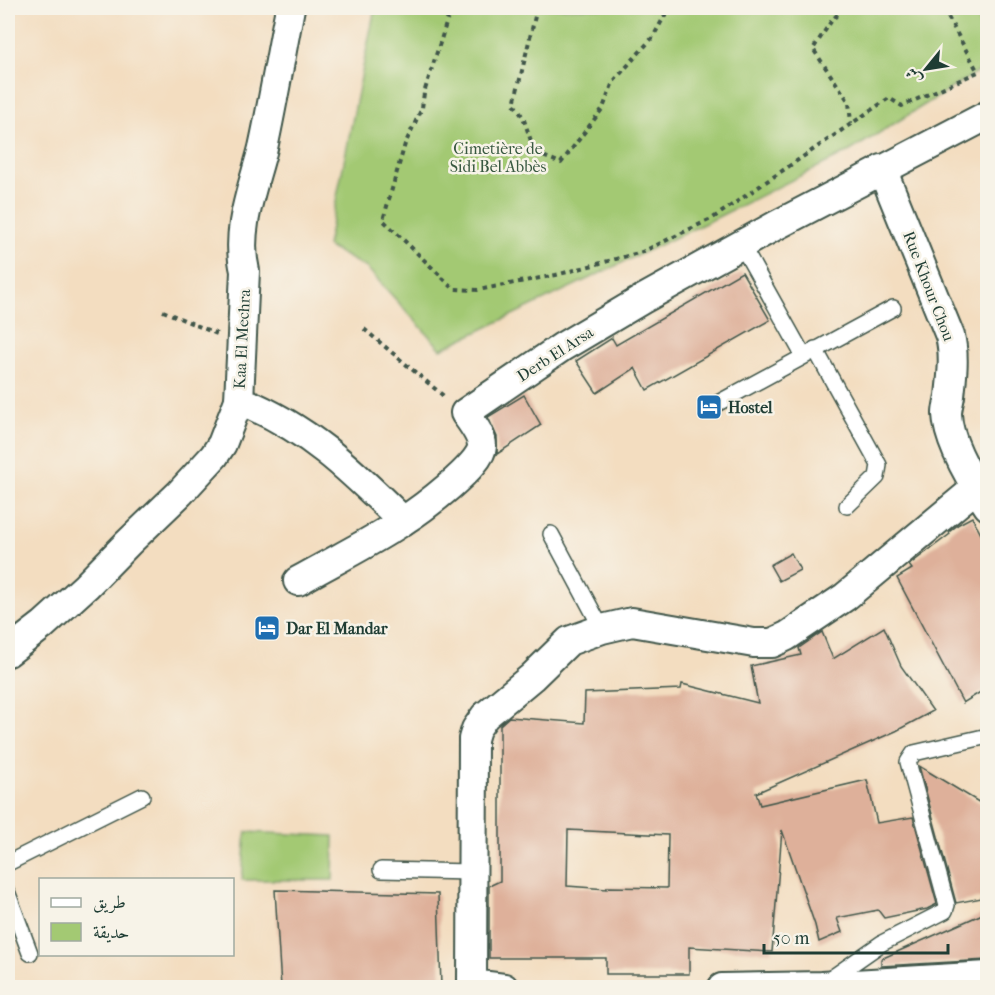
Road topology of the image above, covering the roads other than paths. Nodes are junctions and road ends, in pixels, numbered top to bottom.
1 (290, 8) edge
2 (987, 115) edge
3 (882, 168) junction
4 (741, 244) junction
5 (893, 308) dead end
6 (809, 352) junction
7 (240, 400) junction
8 (707, 409) dead end
9 (982, 497) edge
10 (847, 506) dead end
11 (403, 521) junction
12 (551, 534) dead end
13 (298, 581) dead end
14 (602, 628) junction
15 (8, 652) edge
16 (987, 736) edge
17 (142, 796) dead end
18 (8, 863) edge
19 (381, 870) dead end
20 (471, 872) junction
21 (8, 894) edge
22 (30, 953) dead end
23 (987, 976) edge
24 (472, 986) edge
25 (821, 986) edge
26 (504, 987) edge
27 (722, 987) edge

1 - 7 street, Kaa El Mechra
2 - 3 street, Derb El Arsa
3 - 4 street, Derb El Arsa
3 - 9 street, Rue Khour Chou
4 - 6 lane
4 - 11 street, Derb El Arsa
5 - 6 lane
6 - 8 lane
6 - 10 lane
7 - 11 street
7 - 15 street, Kaa El Mechra
9 - 14 street
11 - 13 street
12 - 14 lane
14 - 20 street
16 - 25 lane
17 - 18 lane
19 - 20 lane
20 - 24 street
21 - 22 lane
23 - 25 street
24 - 26 street
25 - 27 street

